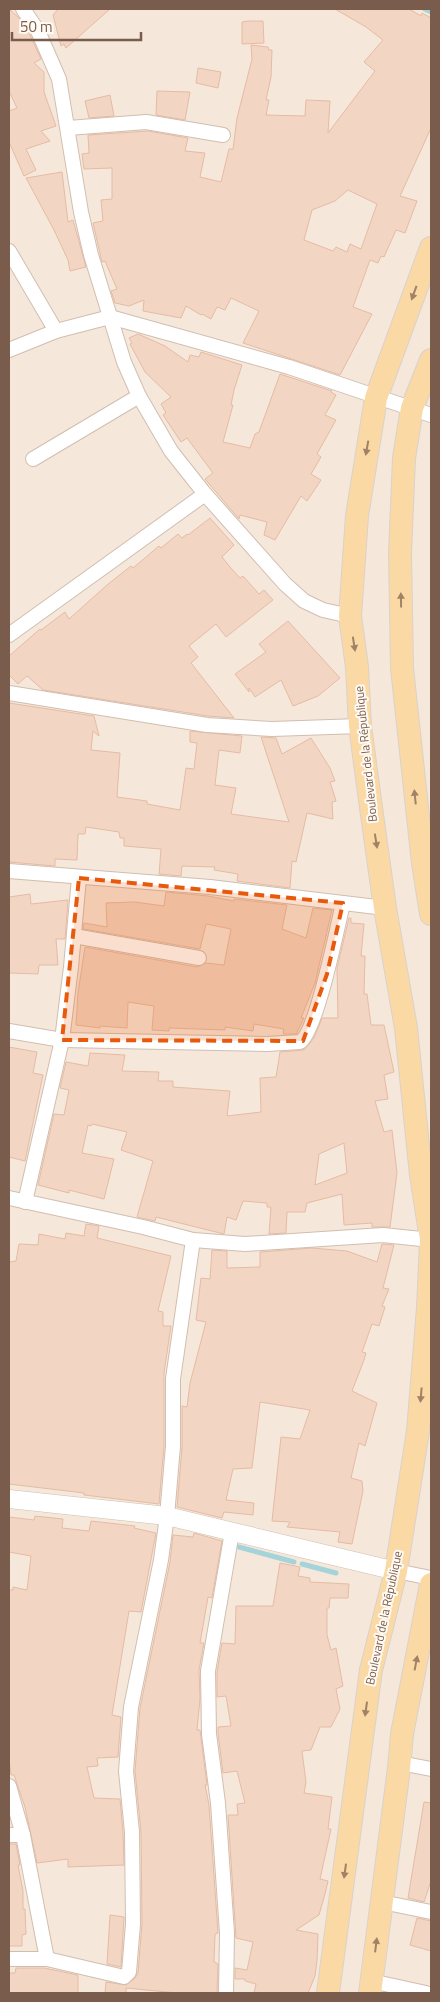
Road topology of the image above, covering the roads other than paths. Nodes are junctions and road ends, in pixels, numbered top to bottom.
1 (23, 9) edge
2 (68, 128) junction
3 (222, 134) dead end
4 (431, 248) edge
5 (9, 251) edge
6 (110, 317) junction
7 (56, 331) junction
8 (9, 350) edge
9 (431, 360) edge
10 (138, 396) junction
11 (376, 398) junction
12 (422, 412) edge
13 (33, 459) dead end
14 (206, 494) junction
15 (350, 616) junction
16 (9, 635) edge
17 (9, 693) edge
18 (360, 726) junction
19 (9, 871) edge
20 (79, 878) junction
21 (343, 902) junction
22 (385, 908) junction
23 (431, 914) edge
24 (74, 936) junction
25 (200, 958) dead end
26 (9, 1031) edge
27 (62, 1040) junction
28 (9, 1198) edge
29 (25, 1202) junction
30 (193, 1240) junction
31 (431, 1240) edge
32 (9, 1499) edge
33 (167, 1516) junction
34 (232, 1532) junction
35 (396, 1571) junction
36 (431, 1578) edge
37 (431, 1584) edge
38 (400, 1763) junction
39 (431, 1769) edge
40 (9, 1786) edge
41 (16, 1835) edge
42 (382, 1902) junction
43 (431, 1912) edge
44 (9, 1958) edge
45 (47, 1959) junction
46 (371, 1987) edge
47 (226, 1993) edge
48 (328, 1993) edge
49 (426, 1993) edge

1 - 2 street
2 - 3 street
2 - 6 street
4 -> 11 main road, Boulevard de la République
5 - 7 street
6 - 7 street
6 - 10 street
6 - 11 street
7 - 8 street
9 - 12 main road
10 - 13 street
10 - 14 street
11 - 12 street
11 -> 15 main road, Boulevard de la République
23 -> 12 main road
14 - 15 street
14 - 16 street
15 -> 18 main road, Boulevard de la République
17 - 18 street
18 -> 22 main road, Boulevard de la République
19 - 20 street
20 - 21 street
20 - 24 street
21 - 22 street
21 - 27 street
22 - 31 main road, Boulevard de la République
24 - 25 street
24 - 27 street
26 - 27 street
27 - 29 street
28 - 29 street
29 - 30 street
30 - 31 street
30 - 33 street
31 -> 35 main road, Boulevard de la République
32 - 33 street
33 - 34 street
33 - 45 street
34 - 35 street
34 - 47 street
35 - 36 street
35 -> 48 main road, Boulevard de la République
38 -> 37 main road
38 - 39 street
38 - 42 main road
40 - 41 street
41 - 45 street
42 - 43 street
46 -> 42 main road
44 - 45 street
46 - 49 street

